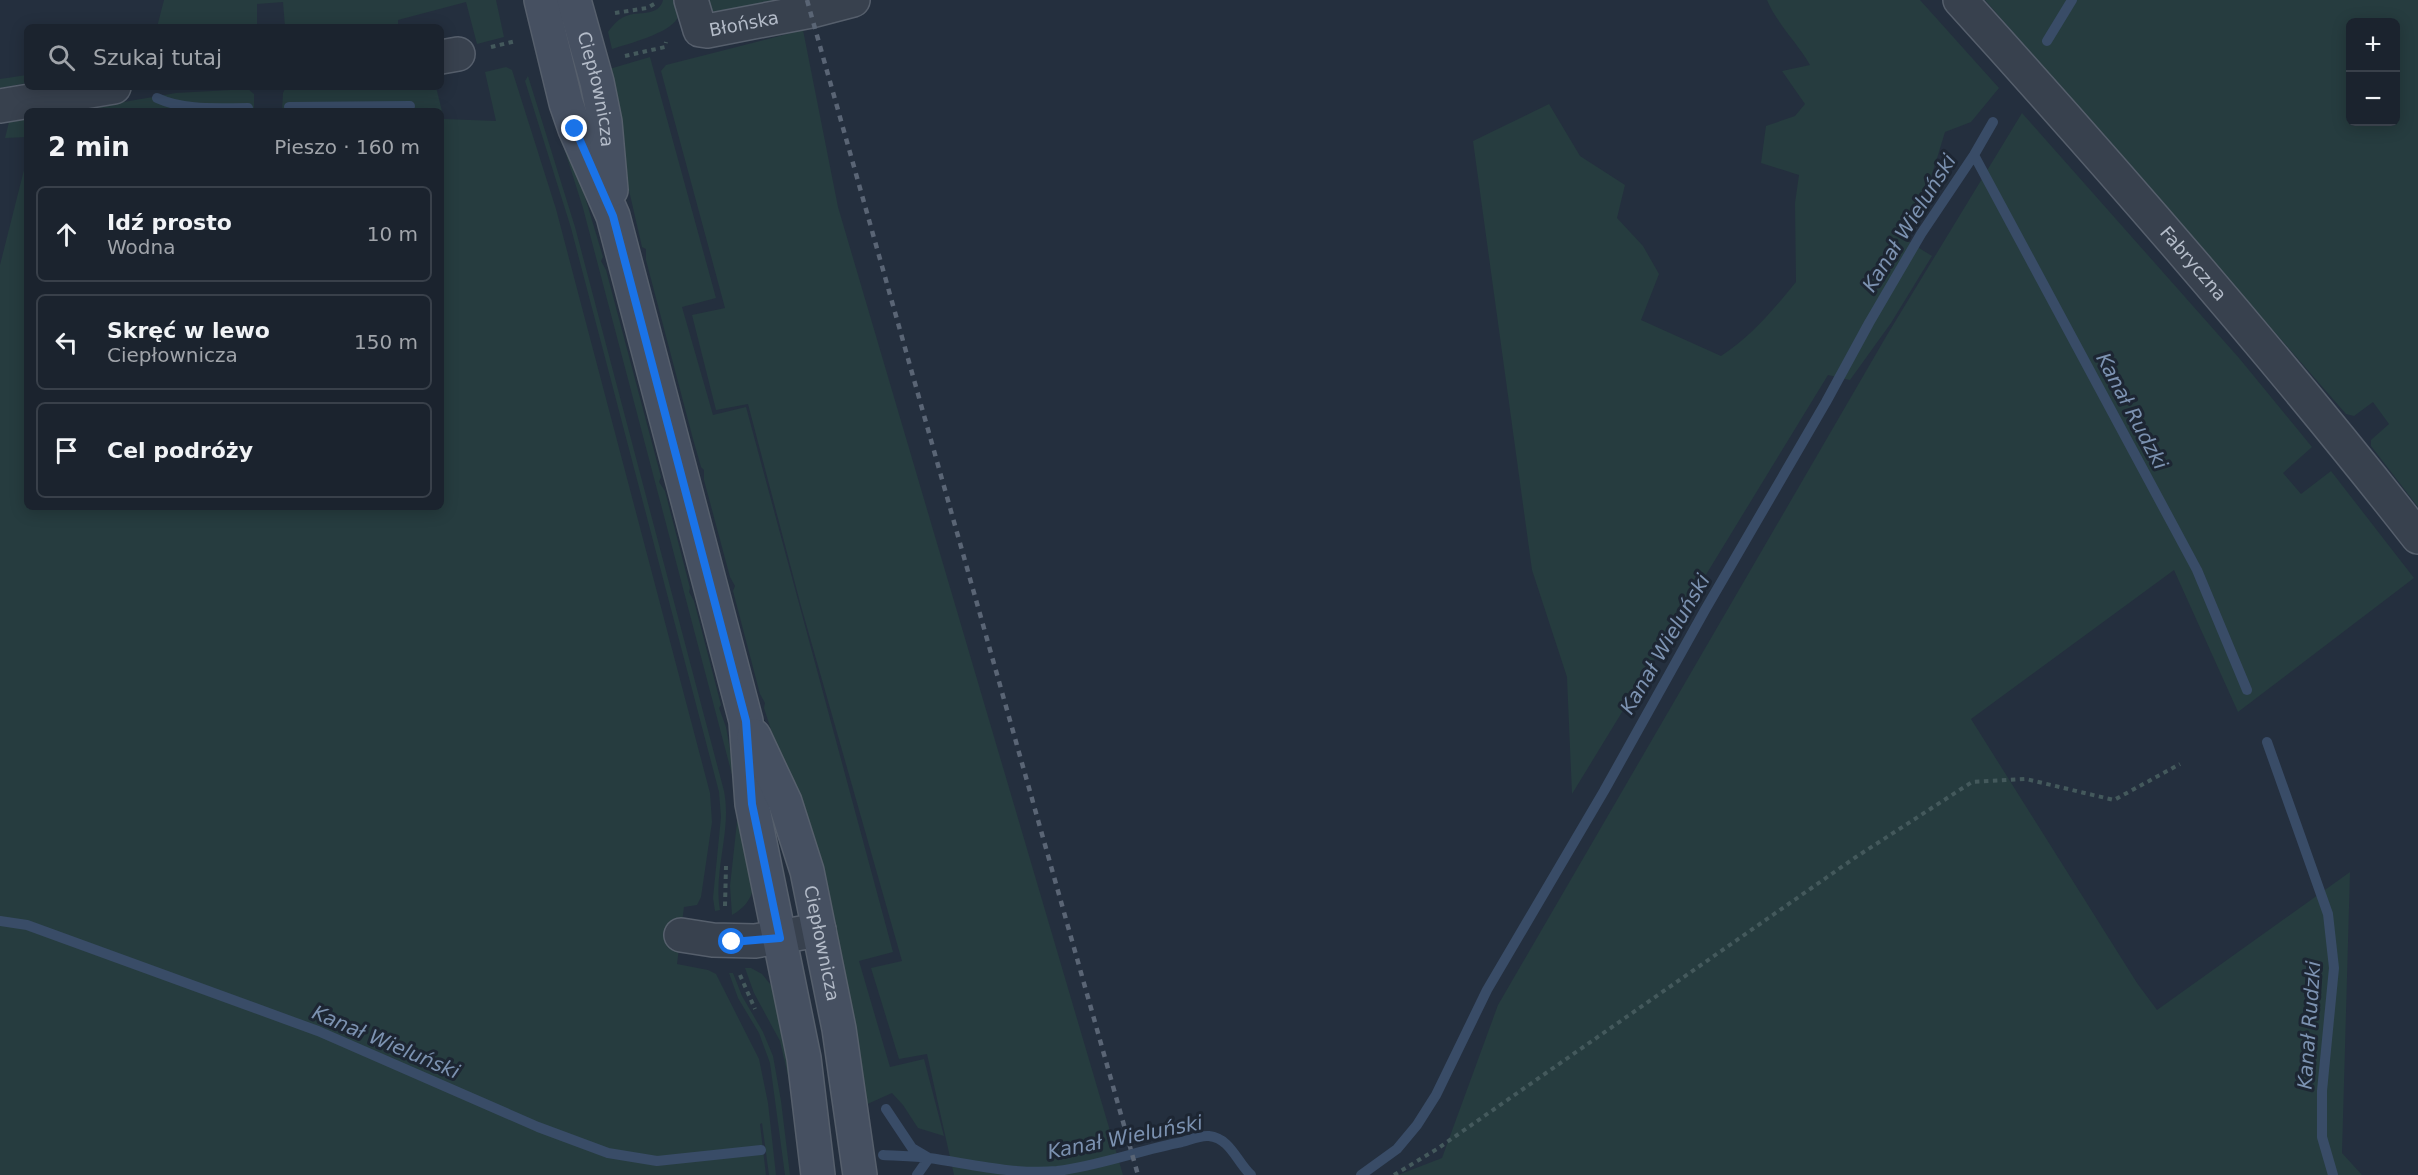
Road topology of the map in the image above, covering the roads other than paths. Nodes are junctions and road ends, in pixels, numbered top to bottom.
1 (541, 0) edge
2 (574, 0) edge
3 (690, 0) edge
4 (853, 0) edge
5 (1960, 0) edge
6 (96, 90) edge
7 (0, 106) edge
8 (613, 216) junction
9 (2418, 537) edge
10 (746, 721) junction
11 (819, 930) junction
12 (681, 935) dead end
13 (780, 938) junction
14 (818, 1175) edge
15 (860, 1175) edge

1 - 8 main road, Ciepłownicza
2 - 8 main road, Ciepłownicza
3 - 4 street, Błońska
5 - 9 street, Fabryczna
6 - 7 street
8 - 10 main road, Ciepłownicza
10 - 11 main road, Ciepłownicza
10 - 13 main road, Ciepłownicza
11 - 13 street
11 - 15 main road, Ciepłownicza
12 - 13 street
13 - 14 main road, Ciepłownicza

